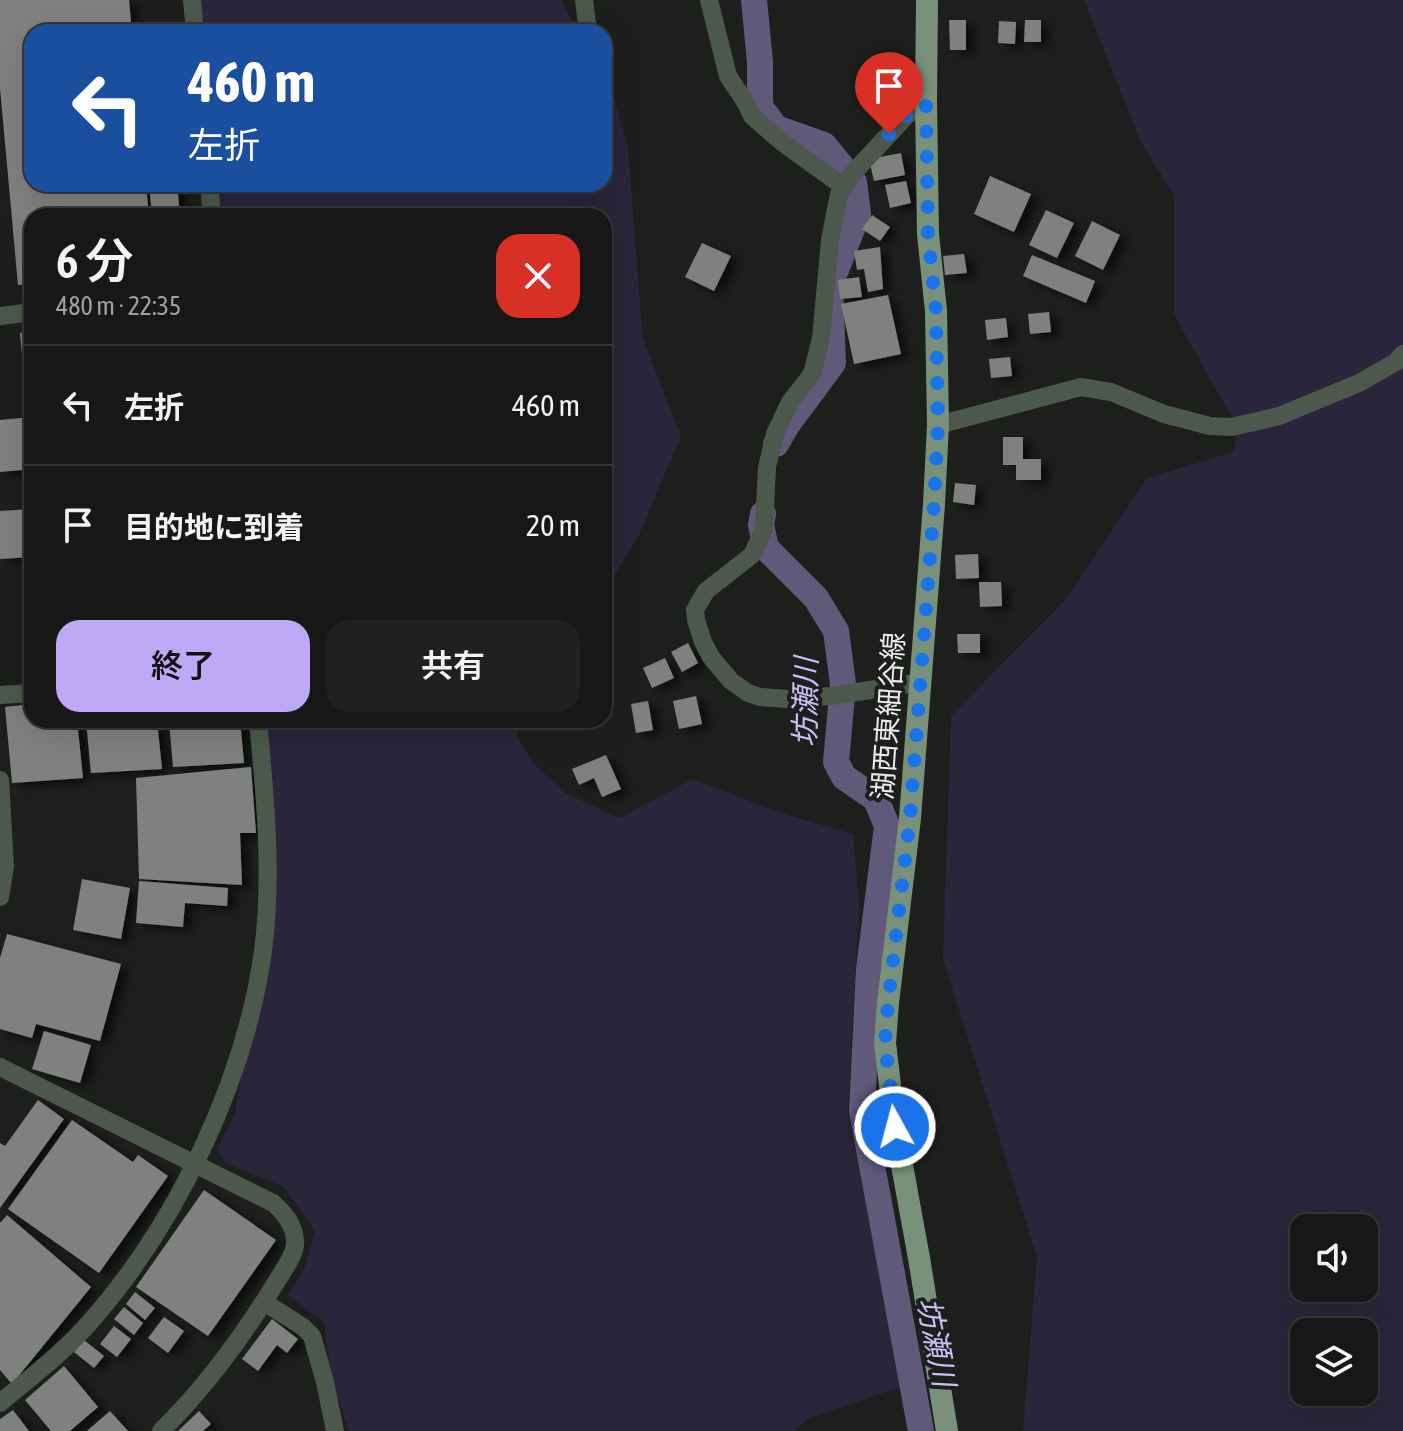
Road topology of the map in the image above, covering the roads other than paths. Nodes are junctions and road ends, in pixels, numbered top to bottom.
1 (192, 0) edge
2 (584, 0) edge
3 (709, 0) edge
4 (927, 0) edge
5 (194, 24) edge
6 (587, 24) edge
7 (926, 104) junction
8 (844, 187) junction
9 (24, 313) edge
10 (0, 316) edge
11 (1403, 354) edge
12 (938, 425) junction
13 (921, 682) junction
14 (24, 694) edge
15 (0, 695) edge
16 (259, 728) edge
17 (0, 780) edge
18 (0, 897) edge
19 (0, 1067) edge
20 (196, 1164) junction
21 (264, 1302) junction
22 (0, 1403) edge
23 (161, 1431) edge
24 (335, 1431) edge
25 (947, 1431) edge

1 - 5 street
2 - 6 street
3 - 8 street
4 - 7 main road, 湖西東細谷線
7 - 8 street
7 - 12 main road, 湖西東細谷線
8 - 13 street
9 - 10 street
11 - 12 street
12 - 13 main road, 湖西東細谷線
13 - 25 main road, 湖西東細谷線
14 - 15 street
16 - 20 street
17 - 18 street
19 - 20 street
20 - 21 street
20 - 22 street
21 - 23 street
21 - 24 street

